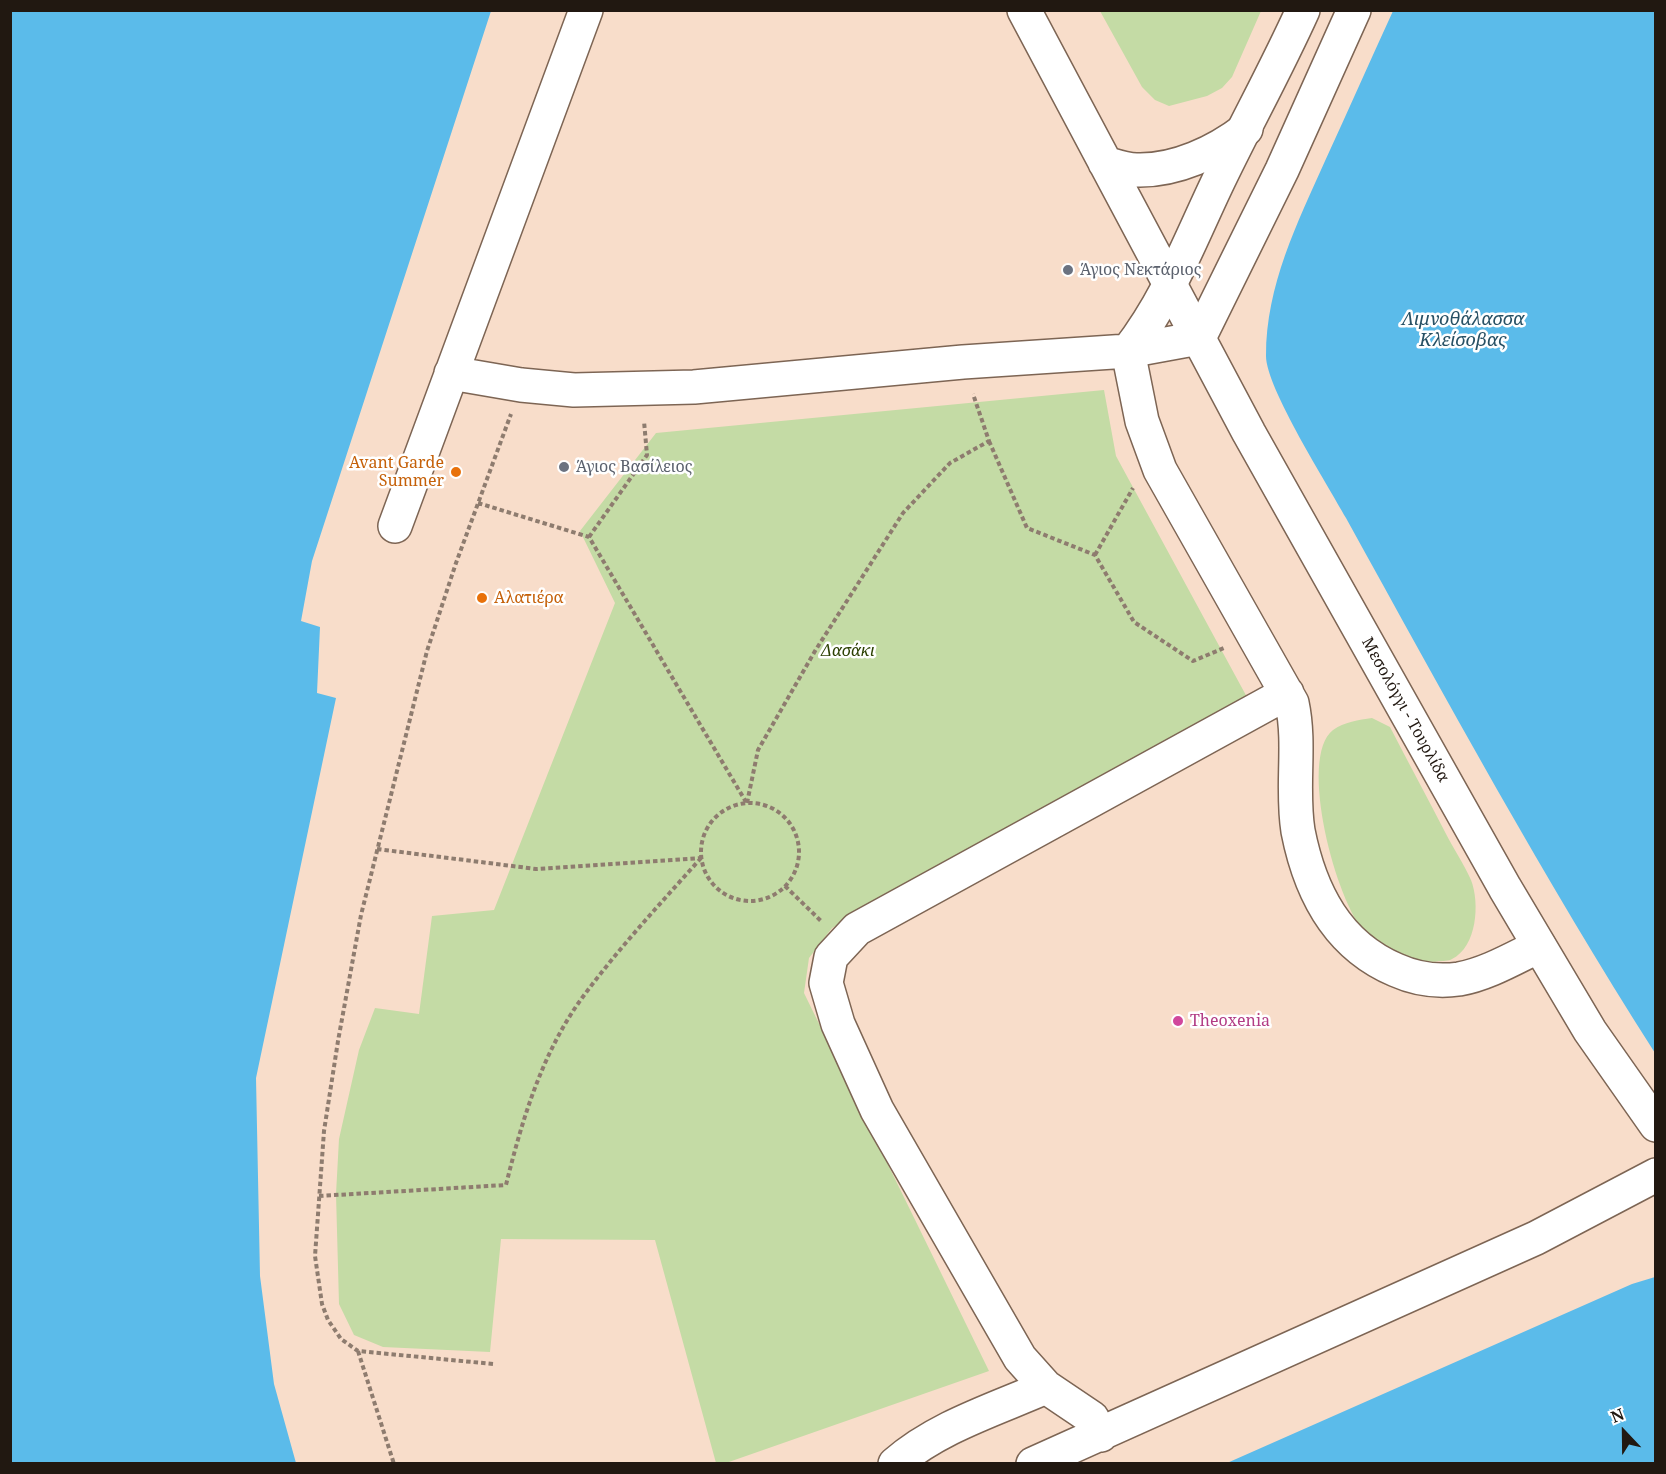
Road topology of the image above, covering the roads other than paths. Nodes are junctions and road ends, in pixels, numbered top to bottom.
1 (586, 10) edge
2 (1024, 10) edge
3 (1303, 10) edge
4 (1354, 10) edge
5 (1246, 129) junction
6 (1105, 163) junction
7 (1171, 285) junction
8 (1199, 338) junction
9 (1128, 351) junction
10 (451, 373) junction
11 (395, 526) dead end
12 (1287, 693) junction
13 (1539, 946) junction
14 (1656, 1125) edge
15 (1656, 1175) edge
16 (1046, 1387) junction
17 (1101, 1435) junction
18 (895, 1464) edge
19 (1033, 1464) edge

1 - 10 main road
2 - 6 main road, Μεσολόγγι - Τουρλίδα
3 - 5 main road
4 - 8 main road
5 - 6 main road
5 - 7 main road
6 - 7 main road, Μεσολόγγι - Τουρλίδα
7 - 8 main road, Μεσολόγγι - Τουρλίδα
7 - 9 main road
8 - 9 main road
8 - 13 main road, Μεσολόγγι - Τουρλίδα
9 - 10 main road
9 - 12 main road
10 - 11 main road
12 - 13 main road
12 - 16 main road
13 - 14 main road, Μεσολόγγι - Τουρλίδα
15 - 17 main road
16 - 17 main road
16 - 18 main road
17 - 19 main road

